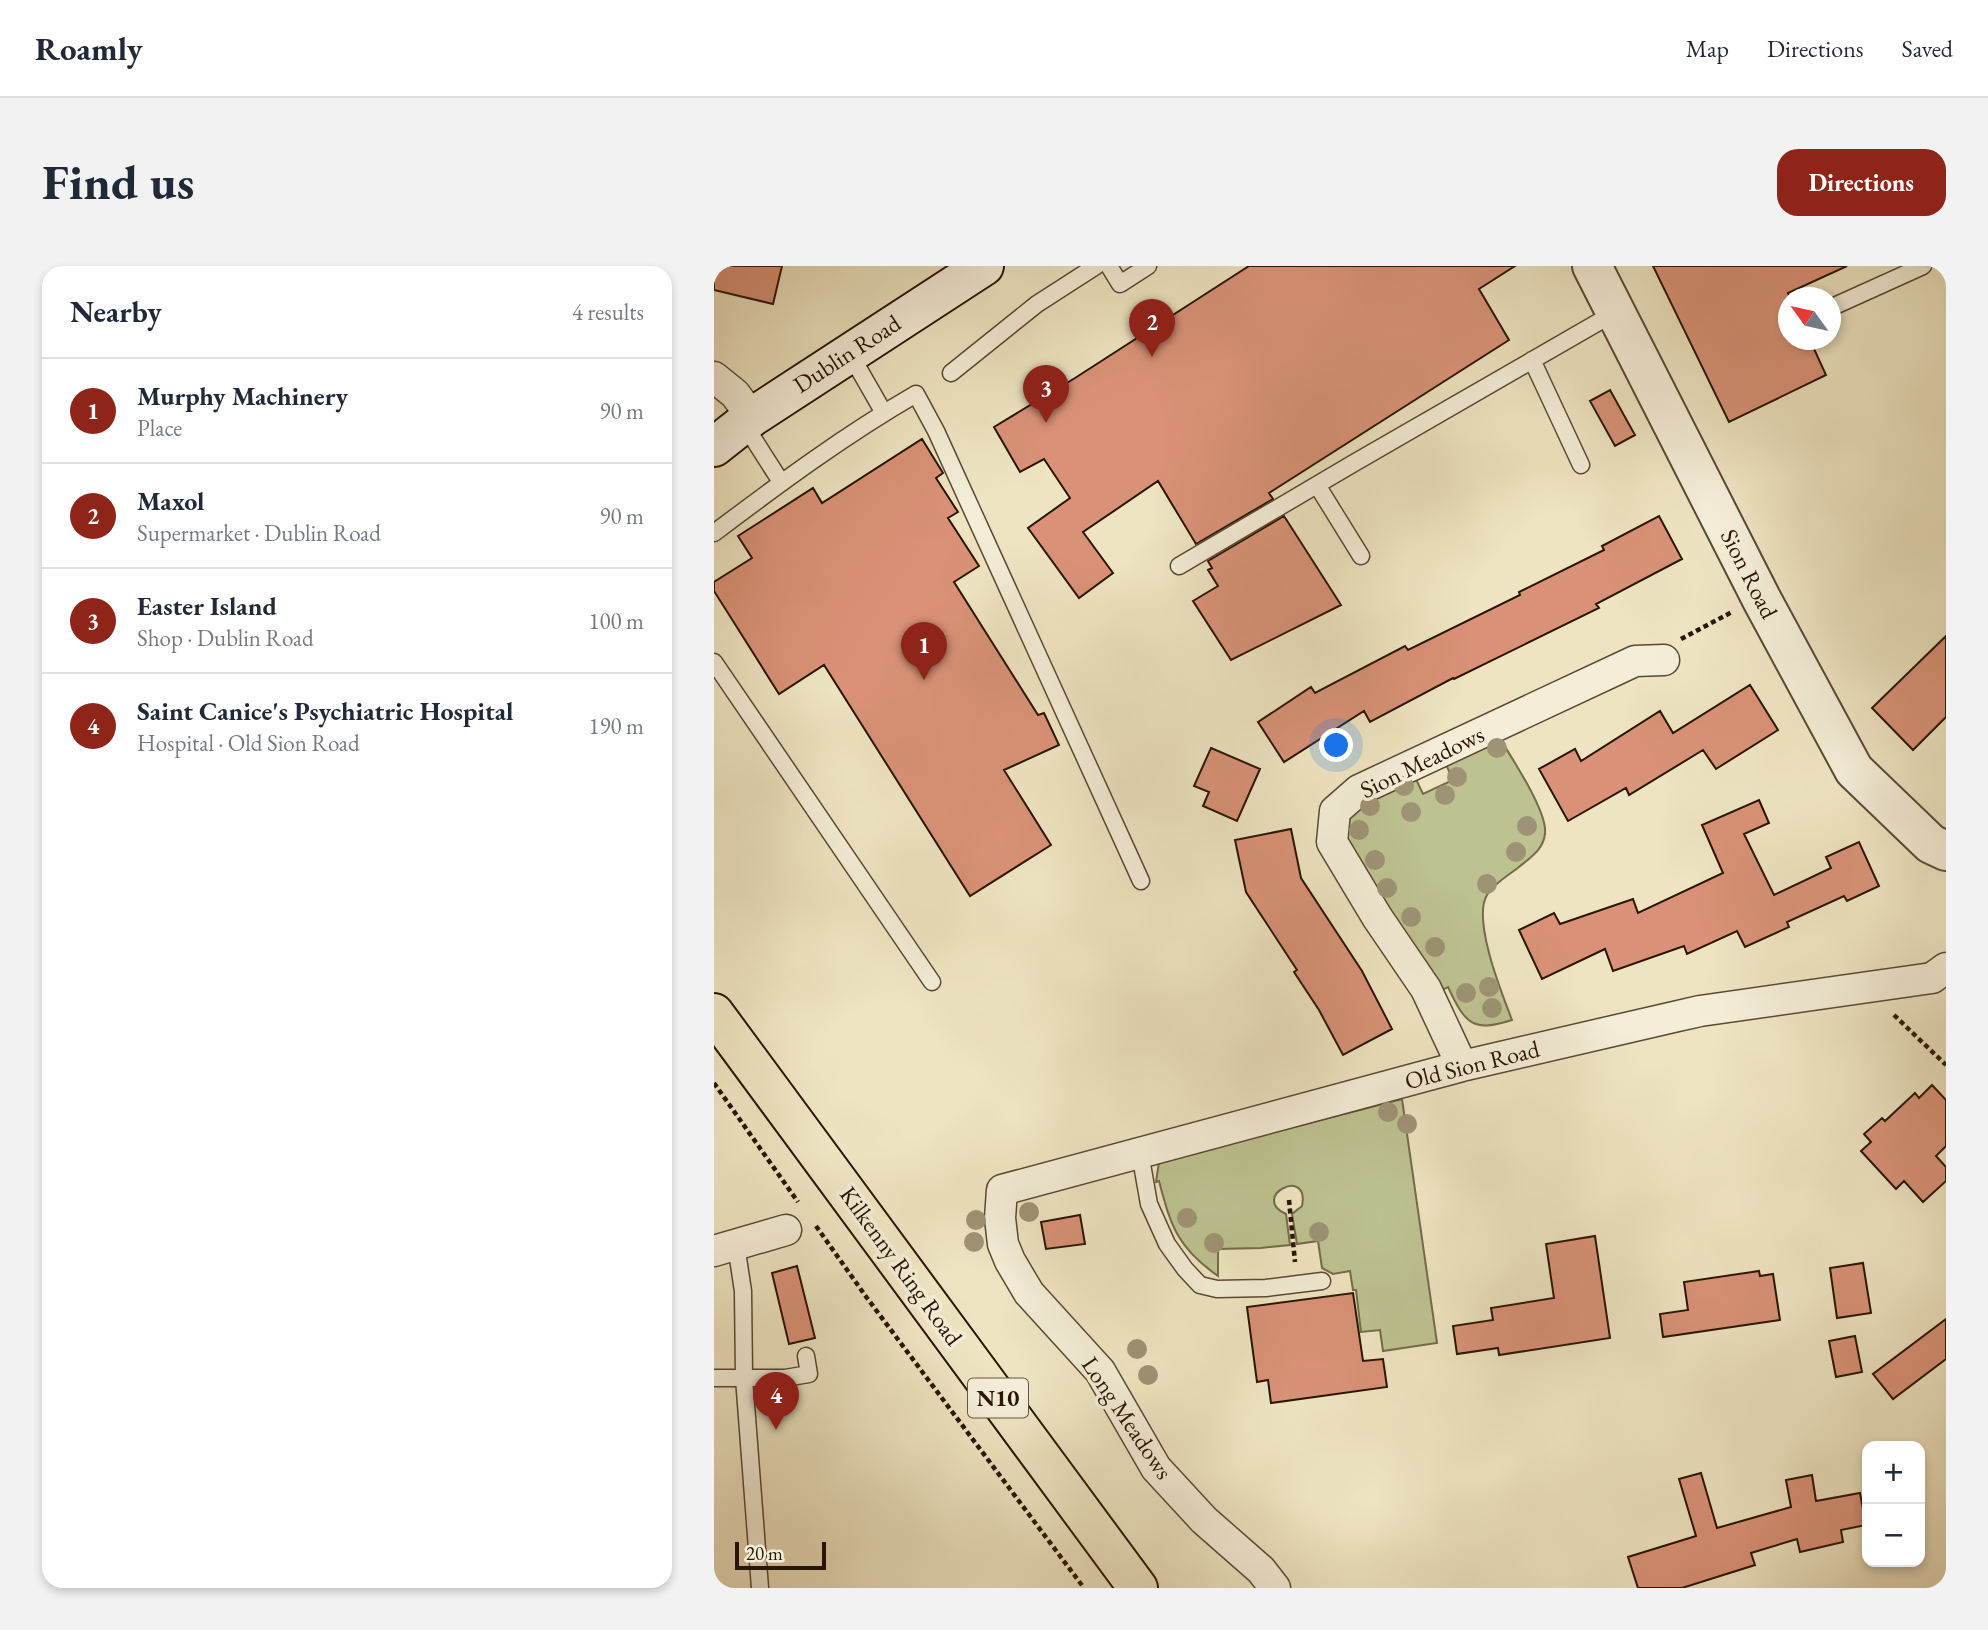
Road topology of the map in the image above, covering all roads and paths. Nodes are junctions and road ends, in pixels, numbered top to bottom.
1 (1096, 266) edge
2 (1109, 266) edge
3 (1148, 266) edge
4 (1592, 266) edge
5 (1923, 266) edge
6 (969, 270) edge
7 (1841, 304) edge
8 (1616, 312) junction
9 (849, 352) junction
10 (1532, 360) junction
11 (951, 373) dead end
12 (714, 377) edge
13 (884, 413) junction
14 (748, 420) junction
15 (714, 447) edge
16 (1581, 465) dead end
17 (781, 482) junction
18 (1317, 485) junction
19 (714, 533) edge
20 (1361, 556) dead end
21 (1179, 566) dead end
22 (1734, 611) dead end
23 (1673, 649) joint
24 (714, 662) edge
25 (1946, 851) edge
26 (1141, 881) dead end
27 (1946, 968) edge
28 (932, 982) dead end
29 (1865, 988) junction
30 (714, 1013) edge
31 (1946, 1065) edge
32 (1462, 1066) junction
33 (714, 1083) edge
34 (1140, 1153) junction
35 (1002, 1190) joint
36 (1289, 1200) dead end
37 (801, 1220) junction
38 (1294, 1244) dead end
39 (725, 1248) edge
40 (1322, 1281) dead end
41 (806, 1356) dead end
42 (714, 1378) edge
43 (744, 1378) junction
44 (760, 1588) edge
45 (1084, 1588) edge
46 (1138, 1588) edge
47 (1275, 1588) edge

1 - 11 lane
2 - 3 lane
4 - 8 street, Sion Road
5 - 7 lane
6 - 9 street, Dublin Road
8 - 10 lane
8 - 25 street, Sion Road
9 - 13 lane
9 - 14 street, Dublin Road
10 - 16 lane
10 - 18 lane
12 - 14 street
13 - 17 lane
13 - 26 lane
14 - 15 street, Dublin Road
14 - 17 lane
17 - 19 lane
18 - 20 lane
18 - 21 lane
22 - 23 path
23 - 32 street, Sion Meadows
24 - 28 lane
27 - 29 street, Old Sion Road
29 - 31 path
29 - 32 street, Old Sion Road
30 - 46 highway, Kilkenny Ring Road / N10
32 - 34 street, Old Sion Road
33 - 37 path
34 - 35 street, Old Sion Road
34 - 40 lane
35 - 47 street, Long Meadows
36 - 38 path
37 - 39 street
37 - 45 path
39 - 43 lane
41 - 43 lane
42 - 43 lane
43 - 44 lane

